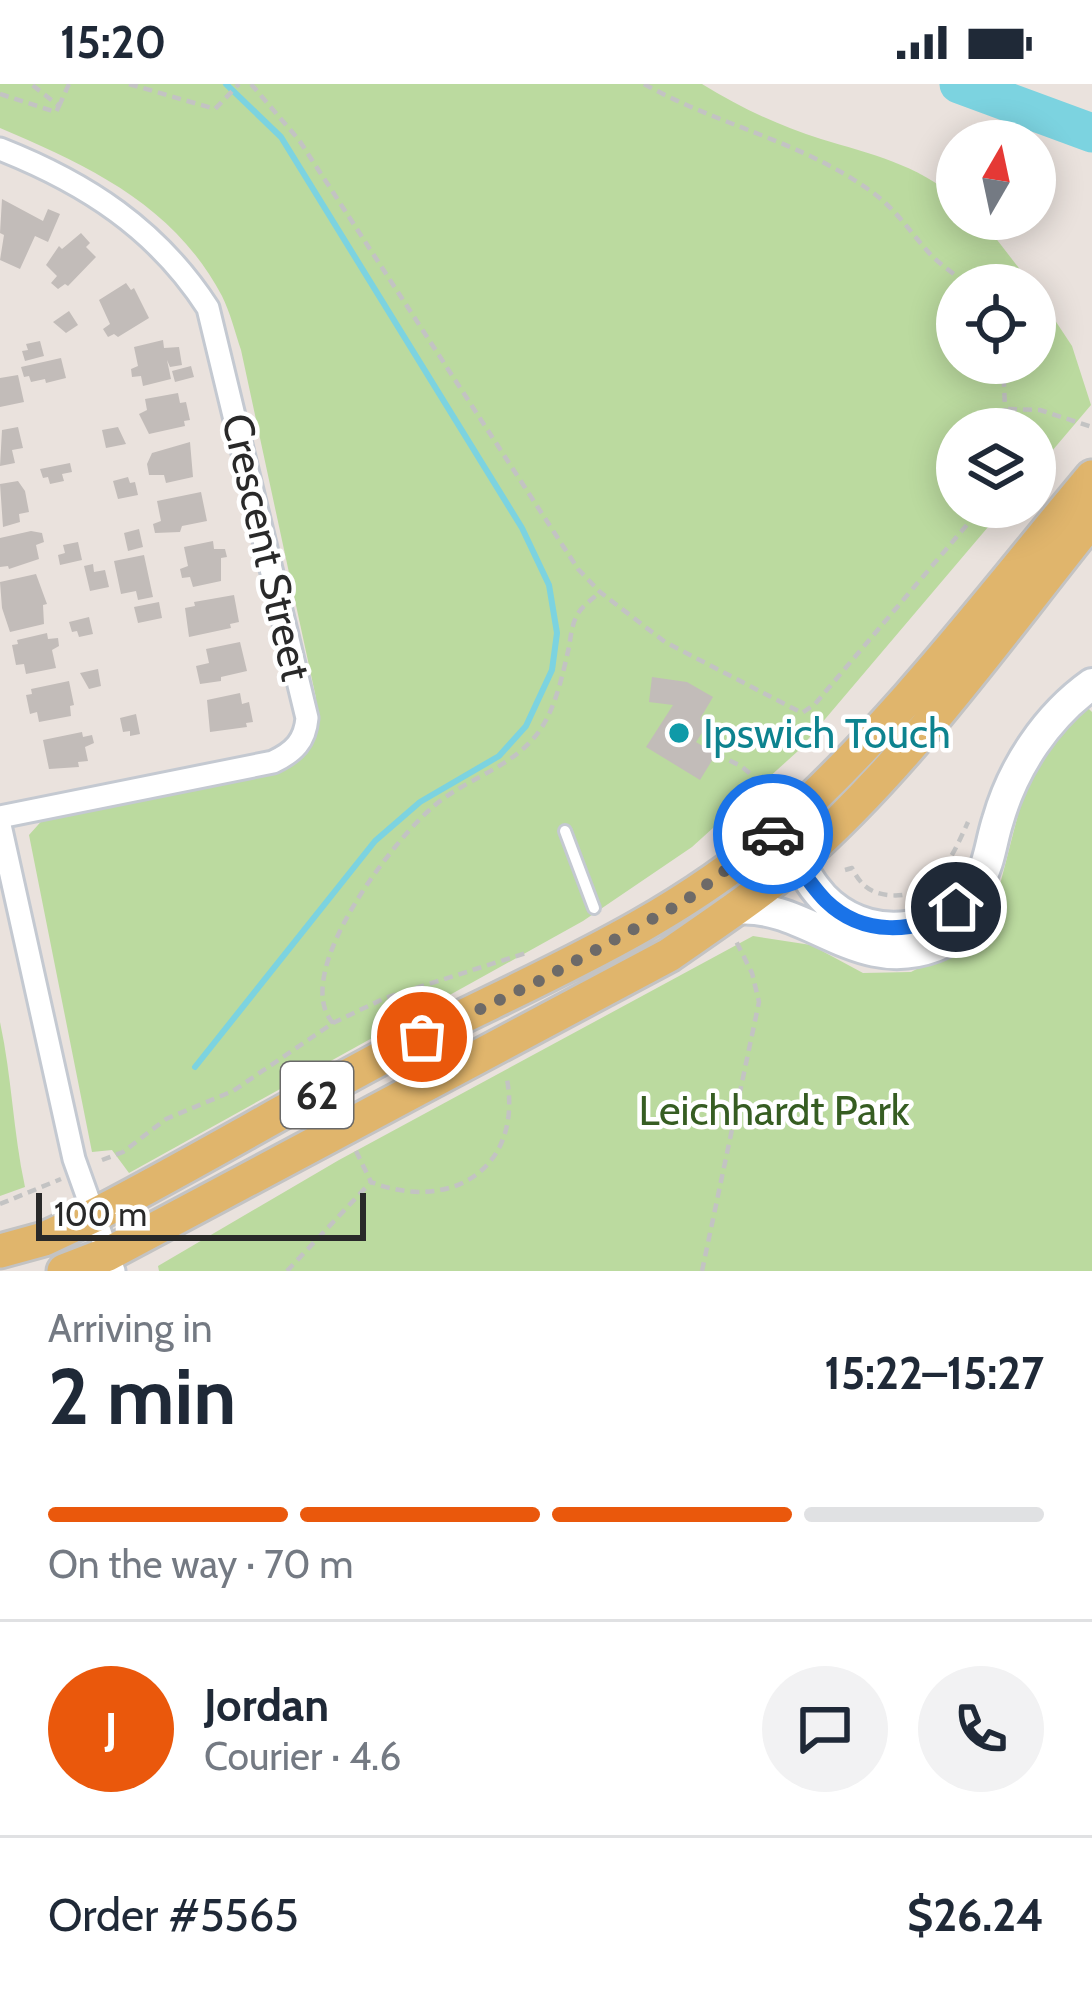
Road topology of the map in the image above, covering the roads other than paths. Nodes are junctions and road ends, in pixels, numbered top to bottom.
1 (0, 148) edge
2 (1090, 479) edge
3 (1092, 519) edge
4 (1092, 684) edge
5 (769, 820) junction
6 (0, 821) edge
7 (565, 831) dead end
8 (989, 855) junction
9 (797, 860) junction
10 (594, 908) dead end
11 (735, 925) junction
12 (95, 1215) junction
13 (0, 1251) edge
14 (111, 1262) edge
15 (64, 1271) edge

1 - 6 street, Crescent Street
2 - 5 main road, 62
3 - 9 main road, 62
4 - 8 main road
5 - 9 main road
5 - 12 main road, 62
6 - 12 street
7 - 10 lane
8 - 9 main road
8 - 11 main road
9 - 11 main road, 62
11 - 14 main road, 62
12 - 13 main road, 62
12 - 14 street
14 - 15 main road, 62

